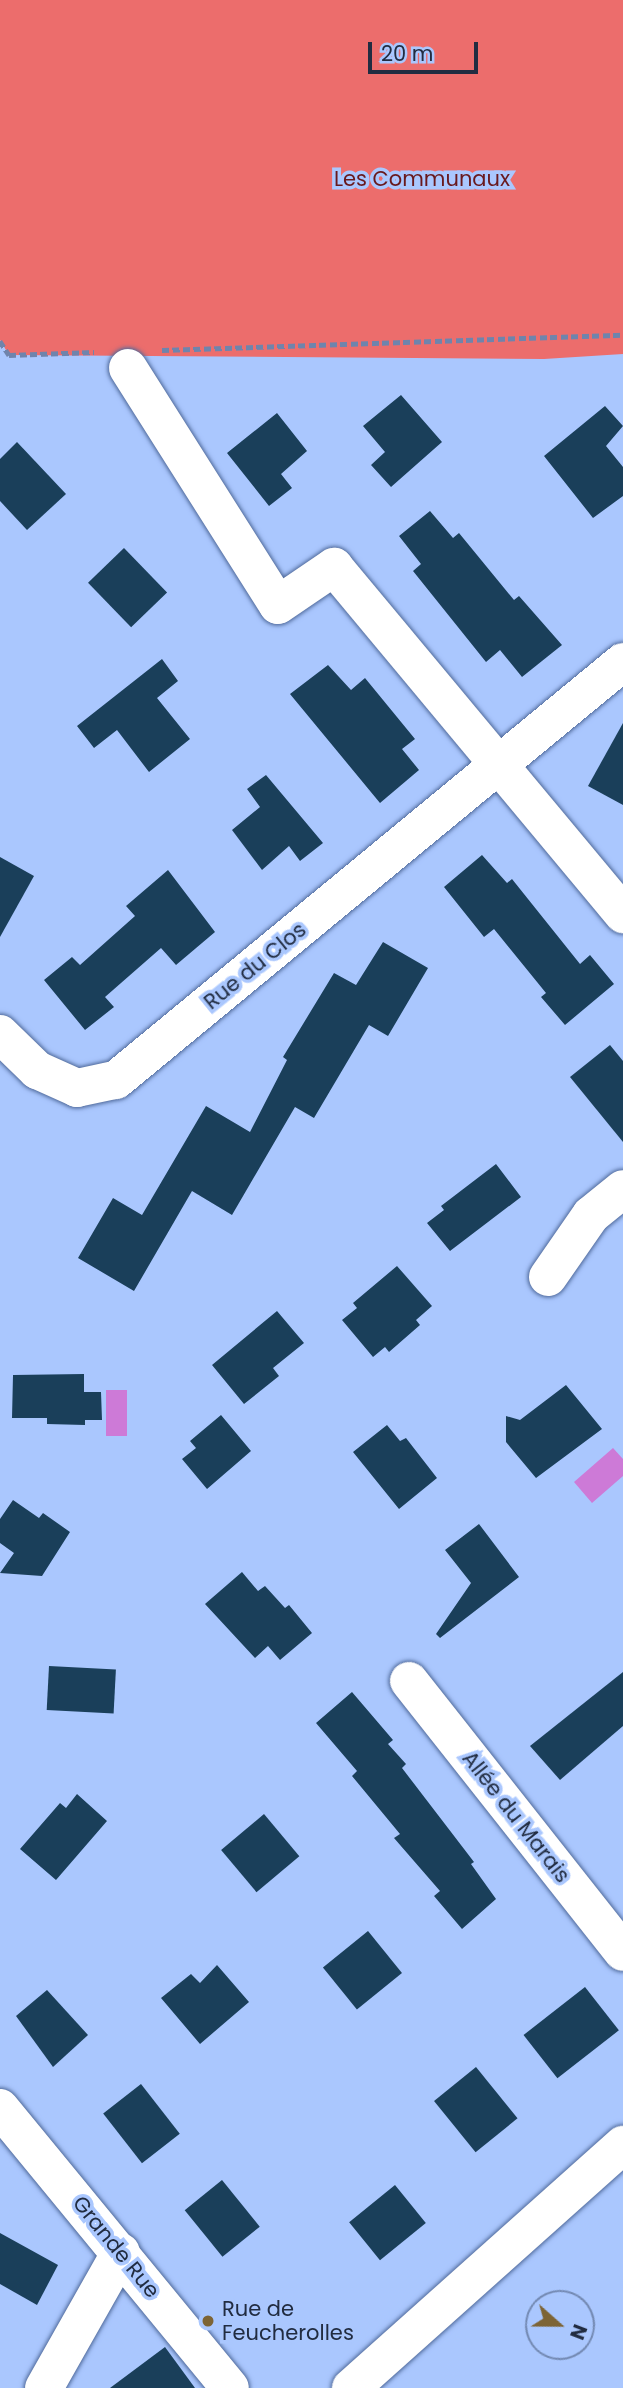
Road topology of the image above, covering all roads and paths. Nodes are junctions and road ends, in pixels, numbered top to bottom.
1 (623, 335) edge
2 (0, 341) edge
3 (128, 357) junction
4 (623, 662) edge
5 (499, 767) junction
6 (623, 914) edge
7 (0, 1034) edge
8 (623, 1189) edge
9 (548, 1278) dead end
10 (409, 1681) dead end
11 (623, 1952) edge
12 (0, 2108) edge
13 (623, 2145) edge
14 (121, 2252) junction
15 (44, 2388) edge
16 (230, 2388) edge
17 (351, 2388) edge

1 - 3 path
2 - 3 path
3 - 5 street
4 - 5 street, Rue du Clos
5 - 6 street
5 - 7 street, Rue du Clos
8 - 9 street
10 - 11 street, Allée du Marais
12 - 14 street, Grande Rue
13 - 17 street
14 - 15 street
14 - 16 street, Grande Rue

